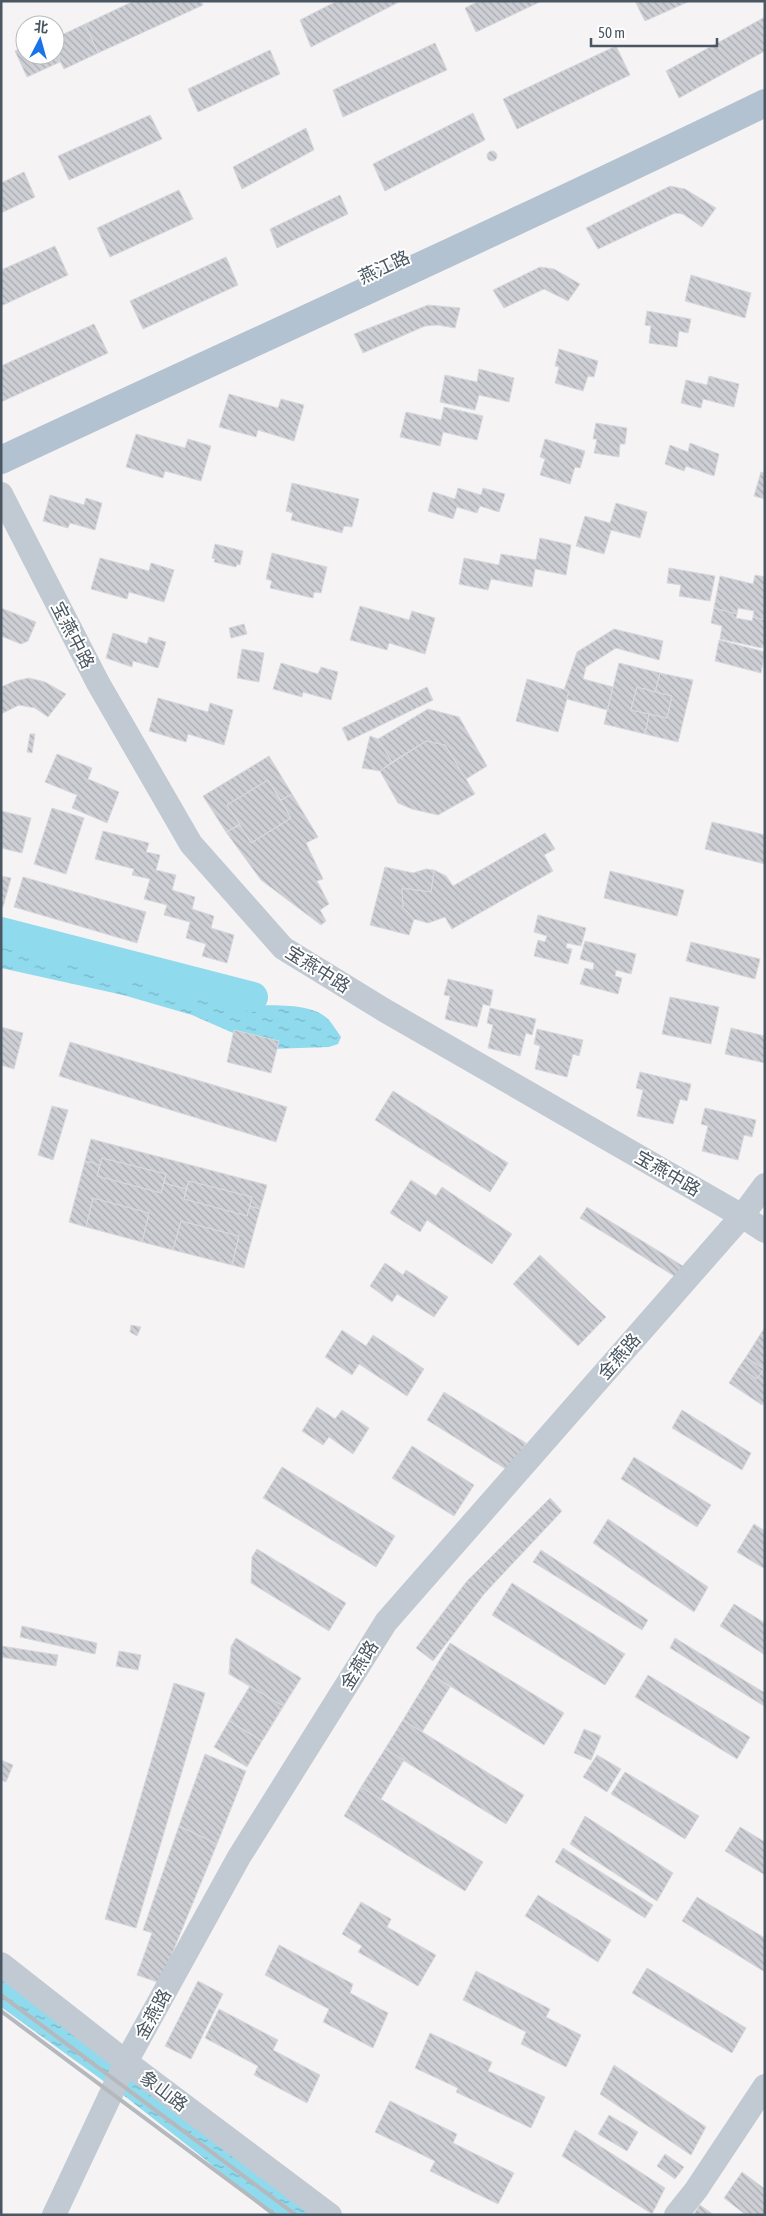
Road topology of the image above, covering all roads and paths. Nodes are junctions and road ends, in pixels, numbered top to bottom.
1 (765, 88) edge
2 (765, 103) edge
3 (1, 441) edge
4 (1, 460) edge
5 (1, 494) edge
6 (765, 1186) edge
7 (742, 1216) junction
8 (765, 1232) edge
9 (1, 1964) edge
10 (126, 2062) junction
11 (765, 2086) edge
12 (54, 2215) edge
13 (330, 2215) edge
14 (676, 2215) edge

1 - 3 main road, 燕江路
2 - 4 main road
5 - 7 street, 宝燕中路
6 - 7 street, 金燕路
7 - 8 street, 宝燕中路
7 - 10 street, 金燕路
9 - 10 street, 象山路
10 - 12 street, 金燕路
10 - 13 street, 象山路
11 - 14 street

